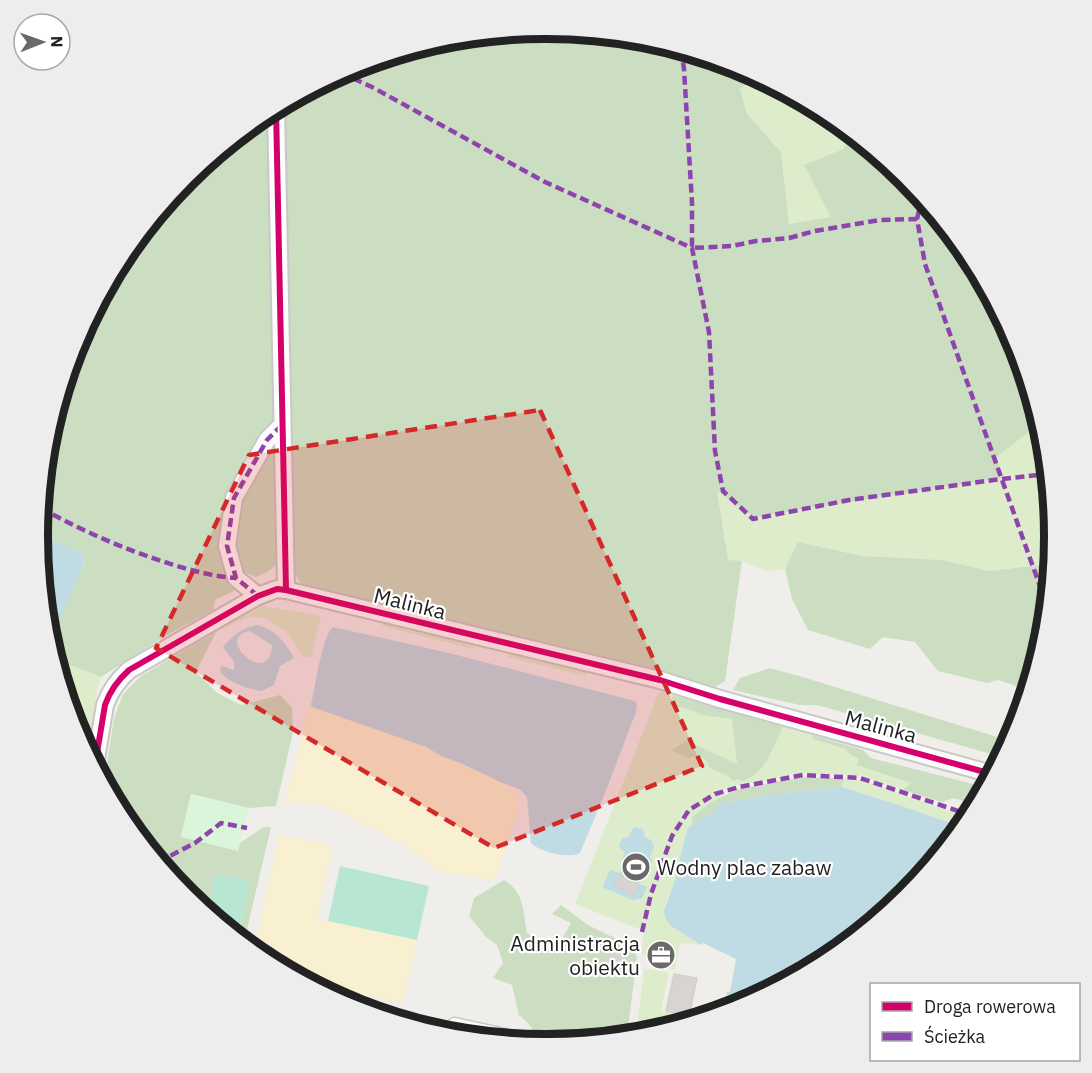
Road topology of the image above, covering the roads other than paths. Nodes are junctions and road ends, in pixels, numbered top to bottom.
1 (276, 119) edge
2 (282, 424) junction
3 (286, 590) junction
4 (258, 596) junction
5 (97, 751) edge
6 (984, 772) edge
7 (451, 1024) edge
8 (499, 1032) edge

1 - 2 street
2 - 3 street
2 - 4 street
3 - 4 street
3 - 6 street, Malinka
4 - 5 street
7 - 8 lane

